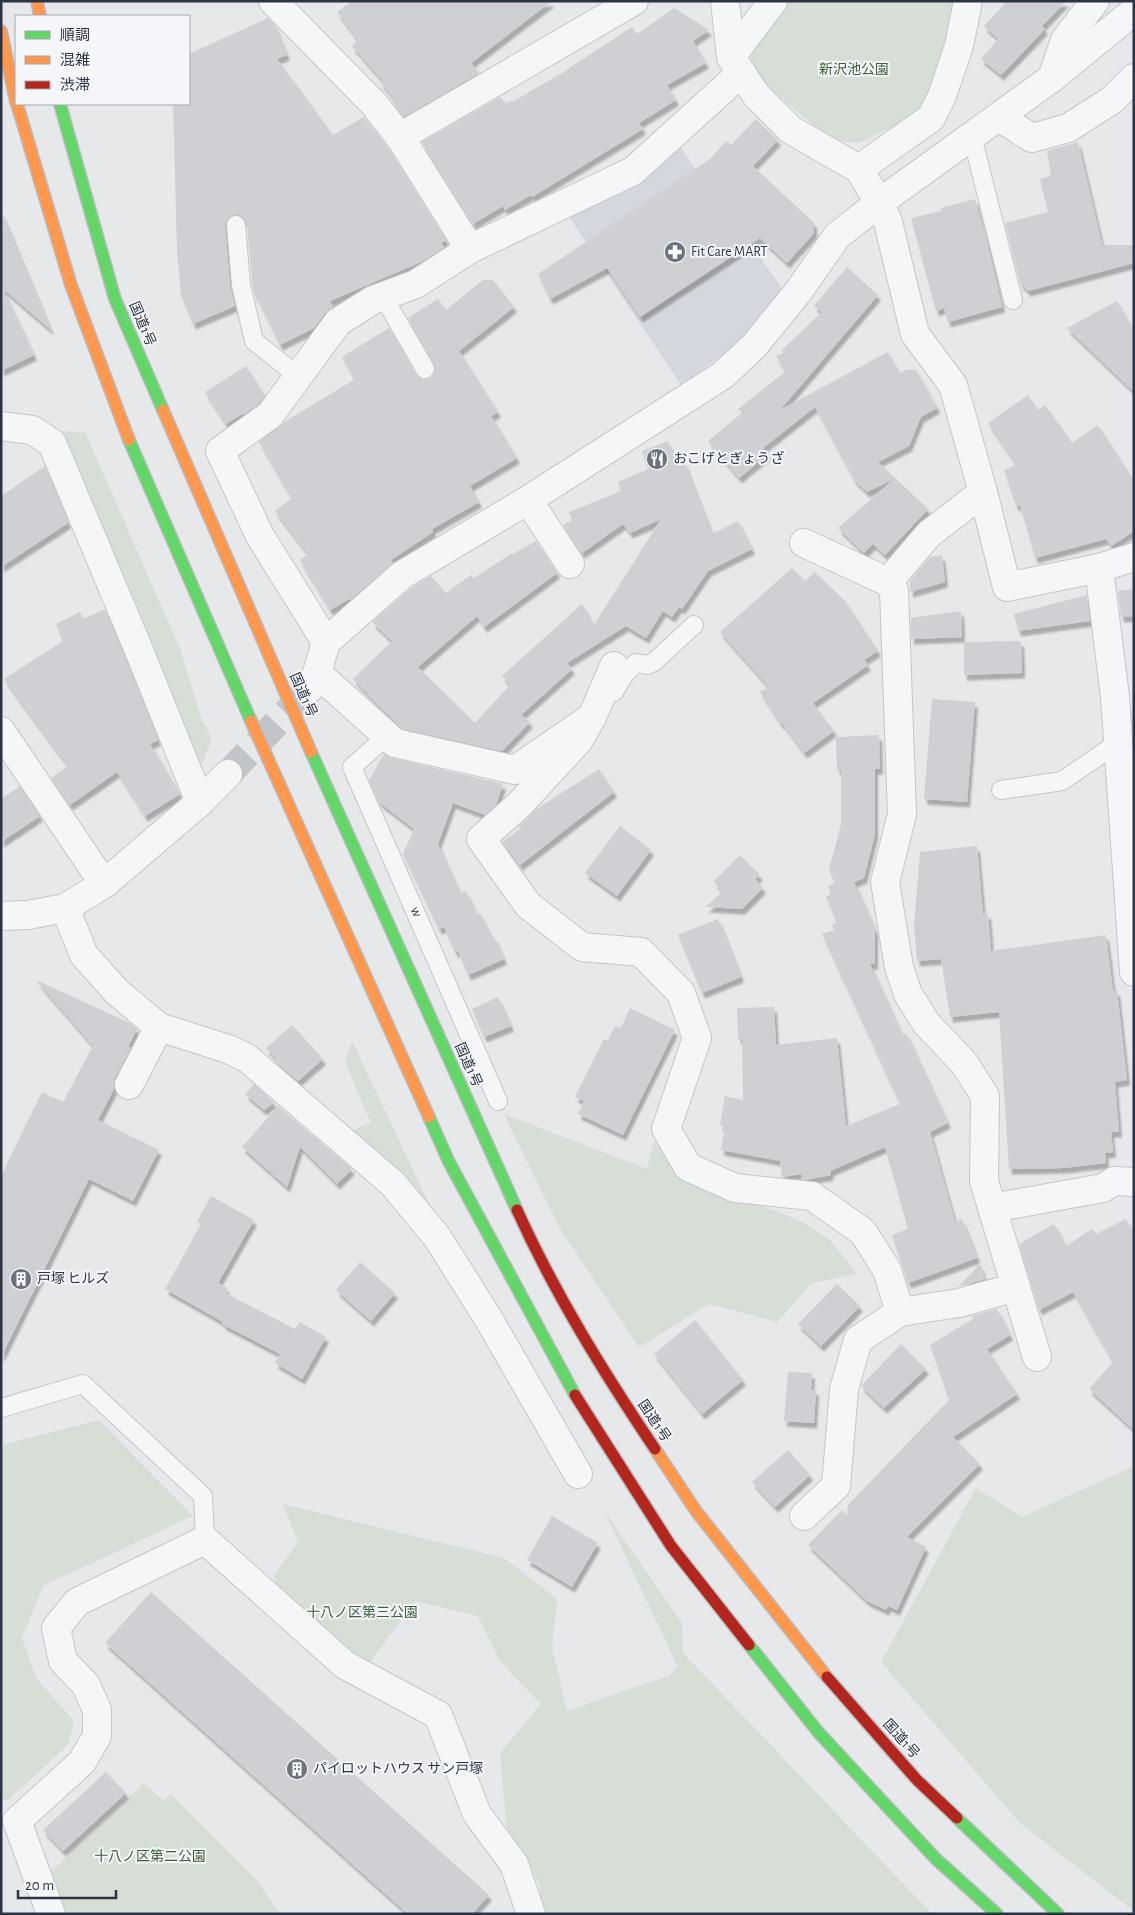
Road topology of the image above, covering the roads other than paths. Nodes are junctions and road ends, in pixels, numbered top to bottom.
1 (38, 1) edge
2 (273, 1) edge
3 (634, 1) edge
4 (724, 1) edge
5 (773, 1) edge
6 (968, 1) edge
7 (1095, 1) edge
8 (1134, 11) edge
9 (40, 15) edge
10 (1, 31) edge
11 (736, 65) junction
12 (1052, 78) junction
13 (1134, 78) edge
14 (15, 94) edge
15 (18, 105) edge
16 (60, 105) edge
17 (999, 116) junction
18 (972, 136) junction
19 (400, 137) junction
20 (859, 169) junction
21 (879, 203) junction
22 (236, 225) dead end
23 (470, 249) junction
24 (383, 296) junction
25 (1013, 300) dead end
26 (425, 369) dead end
27 (299, 377) junction
28 (1, 426) edge
29 (984, 492) junction
30 (528, 500) junction
31 (804, 543) dead end
32 (1134, 557) edge
33 (570, 564) dead end
34 (1099, 568) junction
35 (888, 582) junction
36 (694, 625) dead end
37 (326, 642) junction
38 (614, 666) dead end
39 (592, 716) junction
40 (1, 731) edge
41 (387, 736) junction
42 (1119, 742) junction
43 (228, 774) tunnel mouth
44 (1001, 790) dead end
45 (200, 802) junction
46 (104, 884) junction
47 (64, 908) junction
48 (1, 916) edge
49 (1134, 972) edge
50 (159, 1027) junction
51 (129, 1085) dead end
52 (498, 1101) dead end
53 (1134, 1182) edge
54 (992, 1208) junction
55 (1016, 1287) junction
56 (900, 1312) junction
57 (1037, 1357) dead end
58 (1, 1408) edge
59 (578, 1474) dead end
60 (804, 1516) dead end
61 (205, 1540) junction
62 (52, 1914) edge
63 (531, 1914) edge
64 (997, 1914) edge
65 (1058, 1914) edge

1 - 9 highway
2 - 19 street
3 - 19 street
4 - 11 street
5 - 11 street
6 - 20 street
7 - 12 street
8 - 12 street
10 - 14 highway
11 - 20 street
11 - 23 street
12 - 17 street
13 - 17 street
15 - 64 highway
16 - 65 highway, 国道1号
17 - 18 street
18 - 21 street
18 - 25 lane
19 - 23 street
20 - 21 street
21 - 29 street
21 - 30 street
22 - 27 lane
23 - 24 street
24 - 26 lane
24 - 27 street
27 - 37 street
28 - 45 street
29 - 34 street
29 - 35 street
30 - 33 street
30 - 37 street
31 - 35 street
32 - 34 street
34 - 42 street
35 - 54 street
36 - 39 lane
37 - 41 street
38 - 39 street
39 - 41 street
39 - 56 street
40 - 46 street
41 - 52 lane, w
42 - 44 lane
42 - 49 street
43 - 45 street
45 - 46 street
46 - 47 street
47 - 48 street
47 - 50 street
50 - 51 street
50 - 59 street
53 - 54 street
54 - 55 street
55 - 56 street
55 - 57 street
56 - 60 street
58 - 61 lane
61 - 62 street
61 - 63 street

